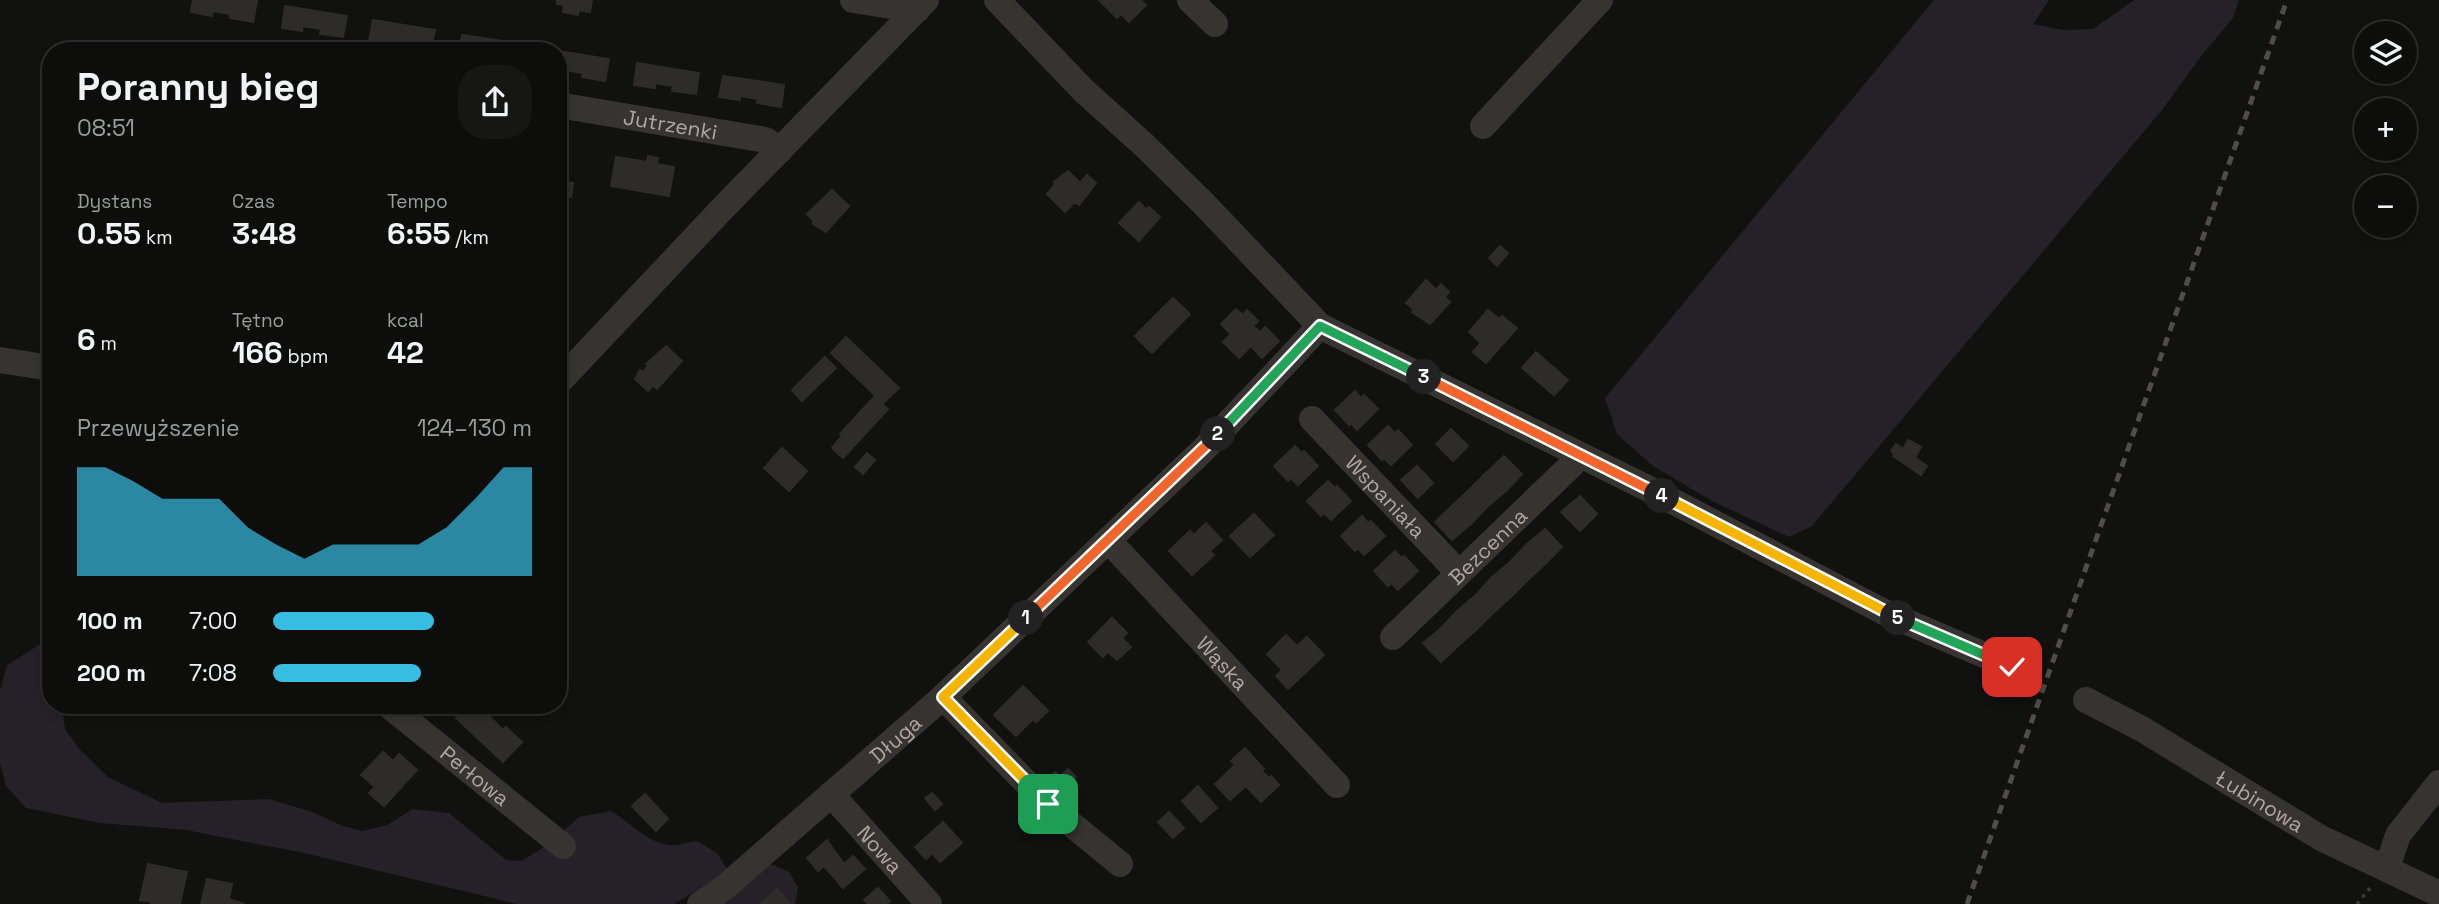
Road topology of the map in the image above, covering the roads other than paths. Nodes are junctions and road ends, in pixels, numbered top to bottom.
1 (853, 0) edge
2 (997, 0) edge
3 (1190, 0) edge
4 (1600, 0) edge
5 (921, 5) edge
6 (1215, 24) dead end
7 (567, 106) edge
8 (1483, 127) dead end
9 (779, 151) junction
10 (1320, 326) junction
11 (0, 360) edge
12 (42, 367) edge
13 (567, 374) edge
14 (1312, 419) dead end
15 (1581, 456) junction
16 (1108, 540) junction
17 (1459, 573) junction
18 (1393, 637) dead end
19 (2012, 667) dead end
20 (943, 697) junction
21 (2086, 700) dead end
22 (399, 714) edge
23 (2439, 783) edge
24 (1337, 785) dead end
25 (831, 794) junction
26 (563, 846) dead end
27 (1120, 864) dead end
28 (2387, 869) junction
29 (2439, 894) edge
30 (700, 904) edge
31 (929, 904) edge

1 - 5 street
2 - 10 street
3 - 6 street
4 - 8 street
5 - 9 street
7 - 9 street, Jutrzenki
9 - 13 street
10 - 15 street
10 - 16 street, Długa
11 - 12 street
14 - 17 street, Wspaniała
15 - 17 street, Bezcenna
15 - 19 street
16 - 20 street, Długa
16 - 24 street, Wąska
17 - 18 street, Bezcenna
20 - 25 street, Długa
20 - 27 street
21 - 28 street, Łubinowa
22 - 26 street, Perłowa
23 - 28 street
25 - 30 street, Długa
25 - 31 street, Nowa
28 - 29 street, Łubinowa

